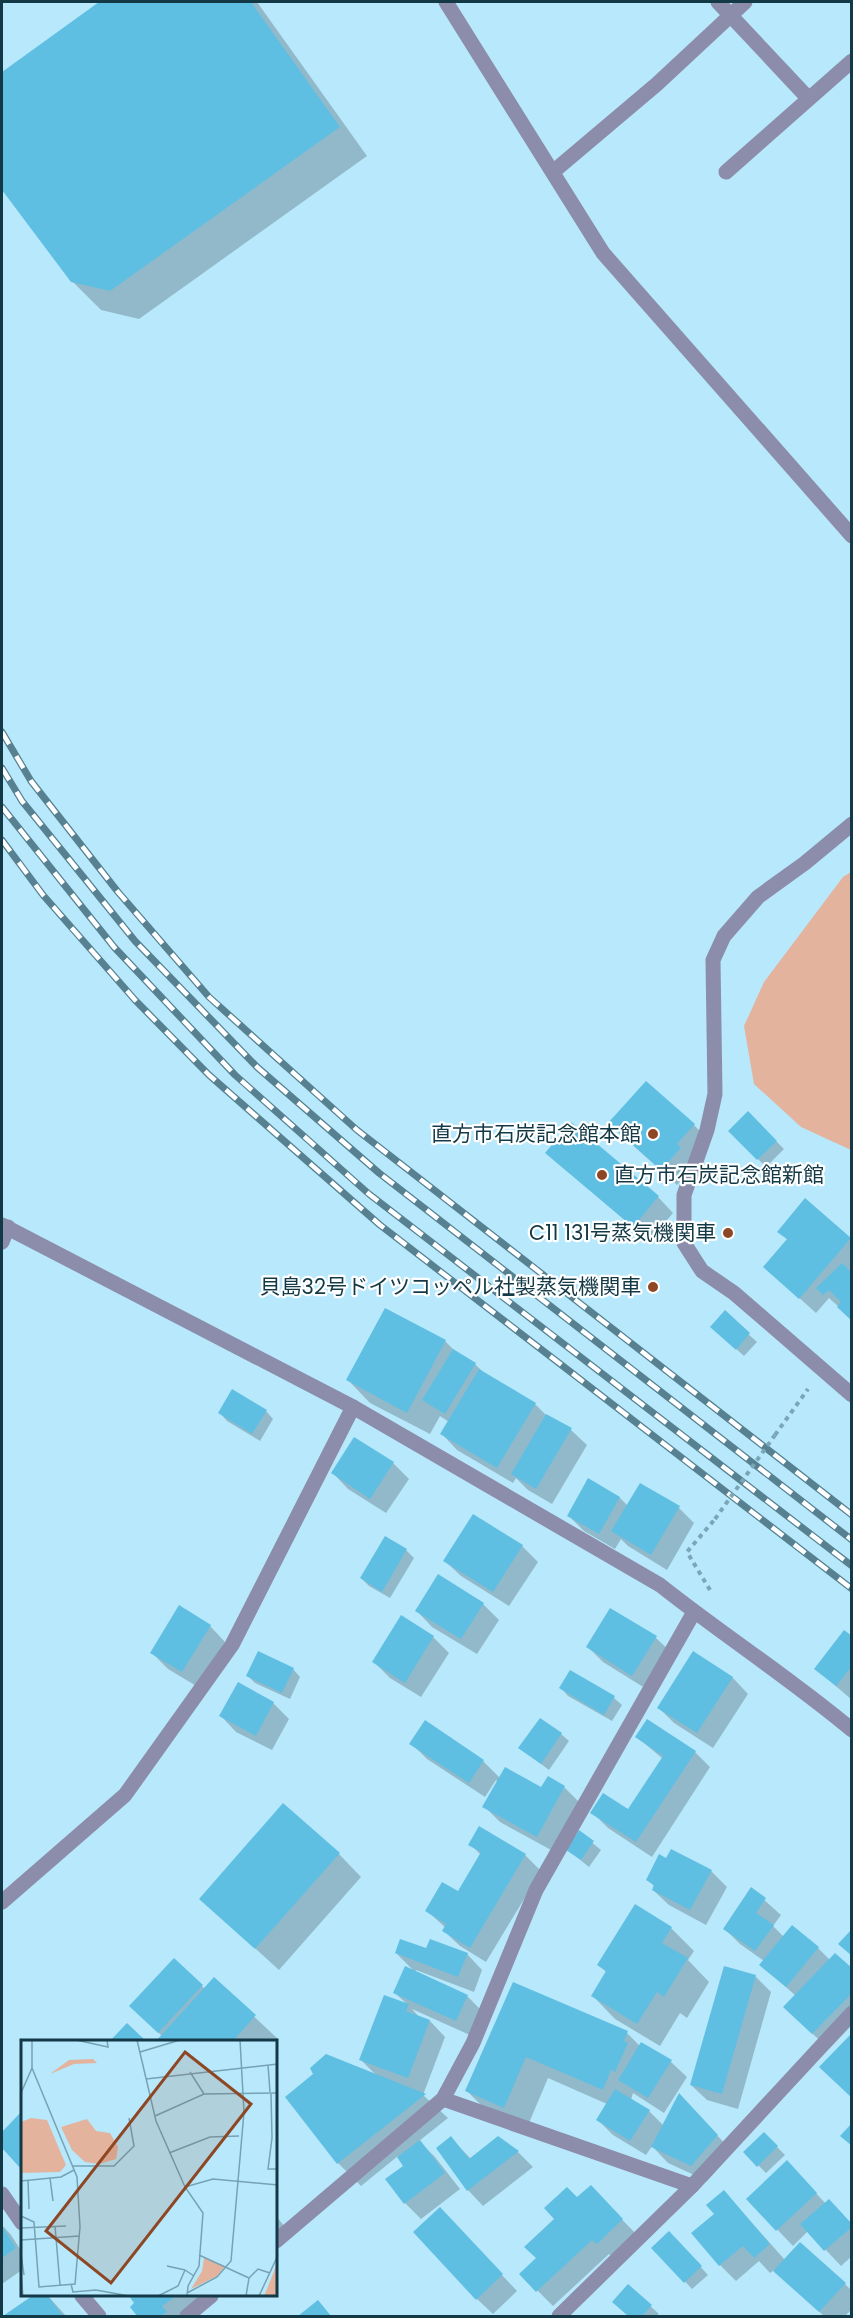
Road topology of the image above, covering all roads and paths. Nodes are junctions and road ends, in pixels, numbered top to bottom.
1 (446, 2) edge
2 (718, 2) edge
3 (745, 2) edge
4 (730, 15) junction
5 (852, 61) edge
6 (808, 98) junction
7 (554, 171) junction
8 (726, 172) dead end
9 (852, 536) edge
10 (852, 824) edge
11 (5, 1226) edge
12 (2, 1242) edge
13 (822, 1371) junction
14 (852, 1395) edge
15 (353, 1407) junction
16 (694, 1612) junction
17 (852, 1730) edge
18 (2, 1902) edge
19 (852, 2013) edge
20 (443, 2099) junction
21 (692, 2186) junction
22 (2, 2194) edge
23 (21, 2222) edge
24 (278, 2239) edge
25 (84, 2297) edge
26 (209, 2297) edge
27 (99, 2316) edge
28 (187, 2316) edge
29 (559, 2316) edge

1 - 7 street
2 - 4 street
3 - 4 street
4 - 6 street
4 - 7 street
5 - 6 street
6 - 8 street
7 - 9 street
10 - 13 street
11 - 12 street
11 - 15 street
13 - 14 street
13 - 16 path, bridge
15 - 16 street
15 - 18 street
16 - 17 street
16 - 20 street
19 - 21 street
20 - 21 street
20 - 24 street
21 - 29 street
22 - 23 street
25 - 27 street
26 - 28 street

